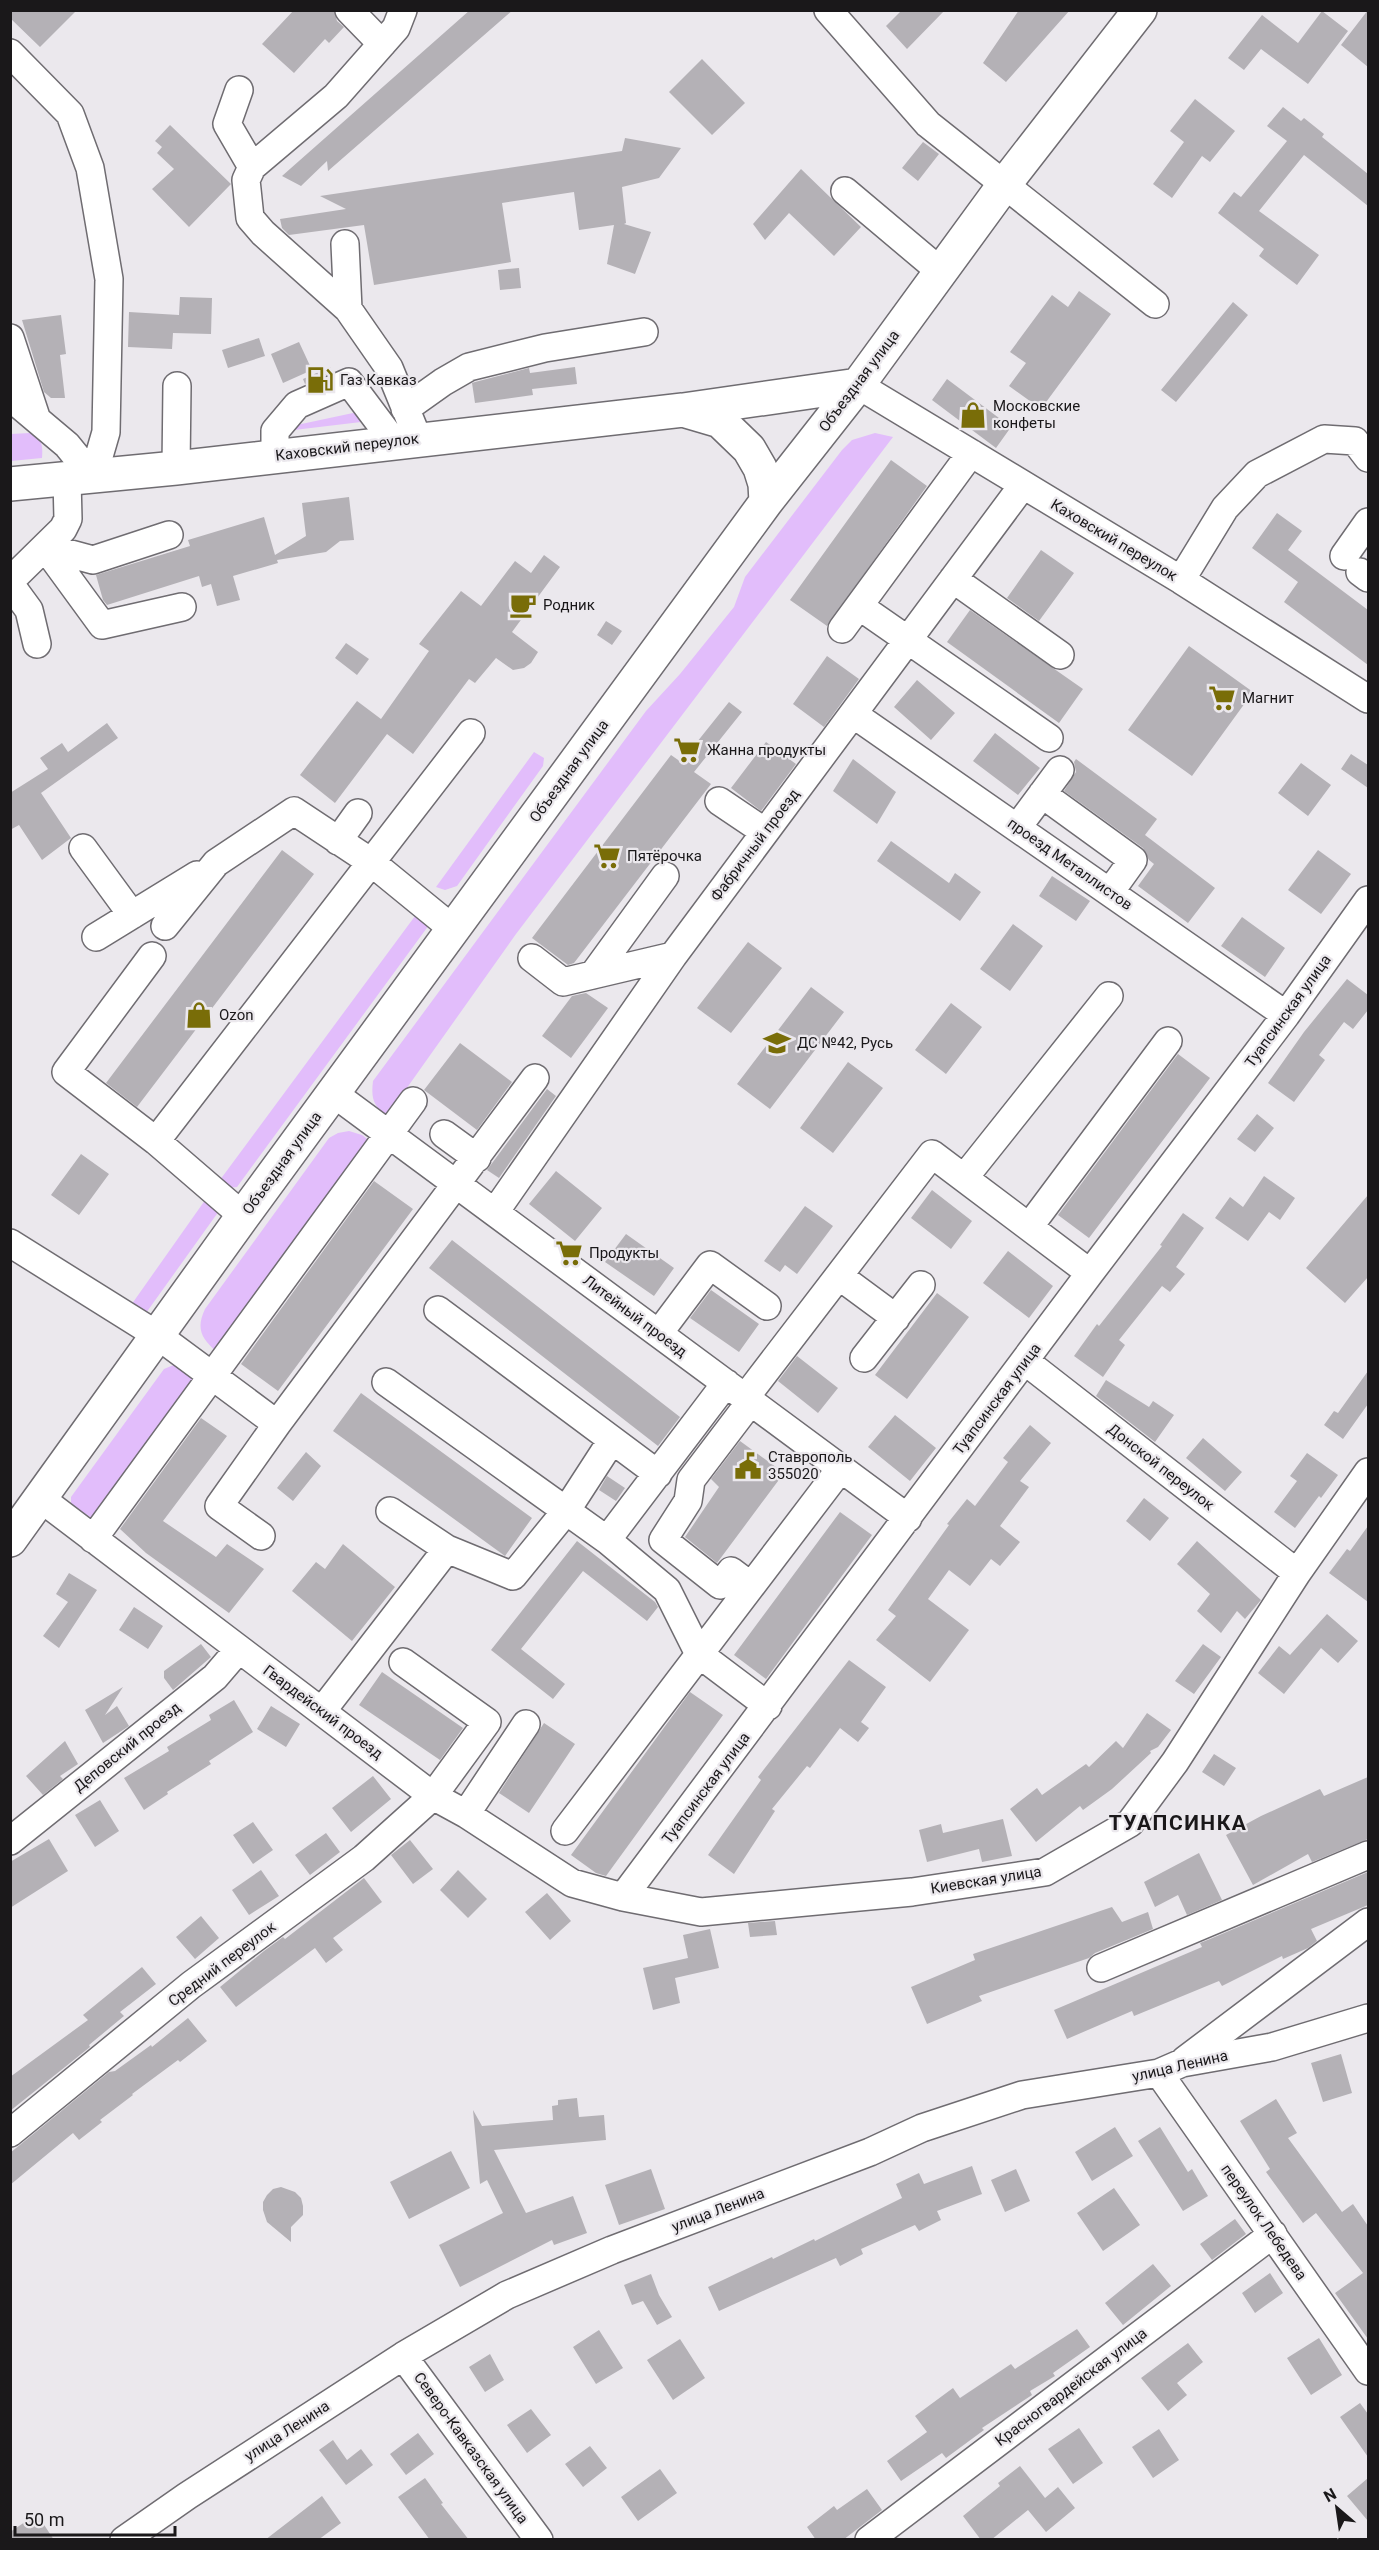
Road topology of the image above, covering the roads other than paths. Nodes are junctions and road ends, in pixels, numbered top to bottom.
1 (349, 10) edge
2 (403, 10) edge
3 (828, 10) edge
4 (1140, 10) edge
5 (382, 44) junction
6 (10, 53) edge
7 (238, 90) dead end
8 (252, 167) junction
9 (1004, 185) junction
10 (846, 191) dead end
11 (345, 244) dead end
12 (940, 271) junction
13 (1155, 304) dead end
14 (348, 309) junction
15 (644, 332) dead end
16 (10, 338) edge
17 (858, 385) junction
18 (177, 386) dead end
19 (10, 397) edge
20 (405, 409) junction
21 (683, 410) junction
22 (36, 417) junction
23 (406, 440) junction
24 (971, 453) junction
25 (275, 456) junction
26 (1368, 458) edge
27 (176, 468) junction
28 (80, 478) junction
29 (10, 484) edge
30 (1023, 485) junction
31 (766, 502) junction
32 (1368, 522) edge
33 (169, 535) dead end
34 (45, 547) junction
35 (1357, 569) edge
36 (953, 579) junction
37 (1181, 580) junction
38 (10, 582) edge
39 (859, 606) junction
40 (182, 607) dead end
41 (842, 629) dead end
42 (908, 640) junction
43 (37, 644) dead end
44 (1060, 655) dead end
45 (1368, 699) edge
46 (853, 714) junction
47 (471, 733) dead end
48 (1049, 738) dead end
49 (1060, 770) dead end
50 (1042, 794) junction
51 (719, 801) dead end
52 (358, 813) dead end
53 (1017, 828) junction
54 (765, 832) junction
55 (338, 841) junction
56 (82, 848) dead end
57 (371, 862) junction
58 (216, 863) junction
59 (665, 876) dead end
60 (1110, 892) junction
61 (1368, 900) edge
62 (132, 915) junction
63 (165, 926) dead end
64 (453, 929) junction
65 (96, 937) dead end
66 (152, 956) dead end
67 (673, 956) junction
68 (532, 958) dead end
69 (594, 975) junction
70 (1109, 996) dead end
71 (1287, 1015) junction
72 (1168, 1041) dead end
73 (535, 1078) dead end
74 (333, 1094) junction
75 (413, 1101) dead end
76 (388, 1134) junction
77 (444, 1134) dead end
78 (156, 1141) junction
79 (477, 1158) junction
80 (964, 1178) junction
81 (457, 1185) junction
82 (495, 1212) junction
83 (243, 1216) junction
84 (1029, 1227) junction
85 (10, 1242) edge
86 (1090, 1273) junction
87 (839, 1276) junction
88 (921, 1285) dead end
89 (767, 1306) dead end
90 (438, 1310) dead end
91 (896, 1318) junction
92 (659, 1333) junction
93 (157, 1335) junction
94 (864, 1358) dead end
95 (1025, 1361) junction
96 (212, 1376) junction
97 (386, 1382) dead end
98 (741, 1394) junction
99 (277, 1424) junction
100 (612, 1440) junction
101 (841, 1468) junction
102 (1368, 1472) edge
103 (658, 1474) junction
104 (40, 1498) junction
105 (390, 1511) dead end
106 (566, 1511) junction
107 (908, 1518) junction
108 (261, 1536) dead end
109 (93, 1539) junction
110 (10, 1540) edge
111 (607, 1540) junction
112 (447, 1549) junction
113 (1297, 1573) junction
114 (751, 1586) junction
115 (239, 1649) junction
116 (699, 1654) junction
117 (403, 1662) dead end
118 (768, 1706) junction
119 (322, 1711) junction
120 (525, 1724) dead end
121 (433, 1796) junction
122 (466, 1814) junction
123 (565, 1831) dead end
124 (10, 1841) edge
125 (1368, 1855) edge
126 (623, 1897) junction
127 (1368, 1922) edge
128 (1101, 1968) dead end
129 (1368, 2018) edge
130 (1170, 2068) junction
131 (10, 2133) edge
132 (1273, 2234) junction
133 (404, 2356) junction
134 (1368, 2371) edge
135 (124, 2540) edge
136 (539, 2540) edge
137 (869, 2540) edge

1 - 5 street
2 - 5 street
3 - 9 street
4 - 9 main road, Объездная улица
5 - 8 street
6 - 28 street
7 - 8 street
8 - 14 street
9 - 12 main road, Объездная улица
9 - 13 street
10 - 12 street
11 - 14 street
12 - 17 main road, Объездная улица
14 - 20 street
15 - 20 street
16 - 22 street
17 - 21 main road, Каховский переулок
17 - 24 street, Каховский переулок
17 - 31 main road, Объездная улица
18 - 27 street
19 - 22 street
20 - 23 street
21 - 23 main road, Каховский переулок
21 - 31 main road
22 - 28 street
23 - 25 main road, Каховский переулок
23 - 25 street
24 - 30 street, Каховский переулок
24 - 39 street
25 - 27 main road, Каховский переулок
26 - 37 street
27 - 28 main road, Каховский переулок
28 - 29 main road, Каховский переулок
28 - 34 street
30 - 36 street, Фабричный проезд
30 - 37 street, Каховский переулок
31 - 64 main road, Объездная улица
32 - 35 street
33 - 34 street
34 - 38 street
34 - 40 street
36 - 42 street, Фабричный проезд
36 - 44 street
37 - 45 street, Каховский переулок
38 - 43 street
39 - 41 street
39 - 42 street
42 - 46 street, Фабричный проезд
42 - 48 street
46 - 53 street, проезд Металлистов
46 - 54 street, Фабричный проезд
47 - 57 street
49 - 50 street
50 - 53 street
50 - 60 street
51 - 54 street
52 - 55 street
53 - 60 street, проезд Металлистов
54 - 67 street, Фабричный проезд
55 - 57 street
55 - 58 street
56 - 62 street
57 - 64 street
57 - 78 street
58 - 62 street
58 - 63 street
59 - 69 street
60 - 71 street, проезд Металлистов
61 - 71 street, Туапсинская улица
62 - 65 street
64 - 74 main road, Объездная улица
66 - 78 street
67 - 69 street
67 - 82 street, Фабричный проезд
68 - 69 street
70 - 80 street
71 - 86 street, Туапсинская улица
72 - 84 street
73 - 79 street
74 - 76 street, Литейный проезд
74 - 83 main road, Объездная улица
75 - 76 street
76 - 81 street, Литейный проезд
76 - 96 street
77 - 79 street
78 - 83 street
79 - 81 street
80 - 84 street
80 - 87 street
81 - 82 street, Литейный проезд
81 - 99 street
82 - 92 street, Литейный проезд
83 - 93 main road, Объездная улица
84 - 86 street
85 - 93 street
86 - 95 street, Туапсинская улица
87 - 91 street
87 - 98 street
88 - 91 street
89 - 92 street
90 - 100 street
91 - 94 street
92 - 98 street, Литейный проезд
93 - 96 street
93 - 104 main road, Объездная улица
95 - 107 street, Туапсинская улица
95 - 113 street, Донской переулок
96 - 99 street
96 - 109 street
97 - 106 street
98 - 101 street, Литейный проезд
98 - 103 street
98 - 114 street
99 - 108 street
100 - 103 street
100 - 106 street
101 - 107 street, Литейный проезд
101 - 114 street
102 - 113 street, Киевская улица
103 - 111 street
104 - 109 street, Гвардейский проезд
104 - 110 main road, Объездная улица
105 - 112 street
106 - 111 street
106 - 112 street
107 - 118 street, Туапсинская улица
109 - 115 street, Гвардейский проезд
111 - 116 street
112 - 119 street
113 - 126 street, Киевская улица
114 - 116 street
115 - 119 street, Гвардейский проезд
115 - 124 street, Деповский проезд
116 - 118 street
116 - 123 street
117 - 121 street, Средний переулок
118 - 126 street, Туапсинская улица
119 - 121 street, Гвардейский проезд
120 - 122 street
121 - 122 street, Гвардейский проезд
121 - 131 street, Средний переулок
122 - 126 street, Гвардейский проезд
125 - 128 street
127 - 130 street
129 - 130 street, улица Ленина
130 - 132 street, переулок Лебедева
130 - 133 street, улица Ленина
132 - 134 street, переулок Лебедева
132 - 137 street, Красногвардейская улица
133 - 135 street, улица Ленина
133 - 136 street, Северо-Кавказская улица

